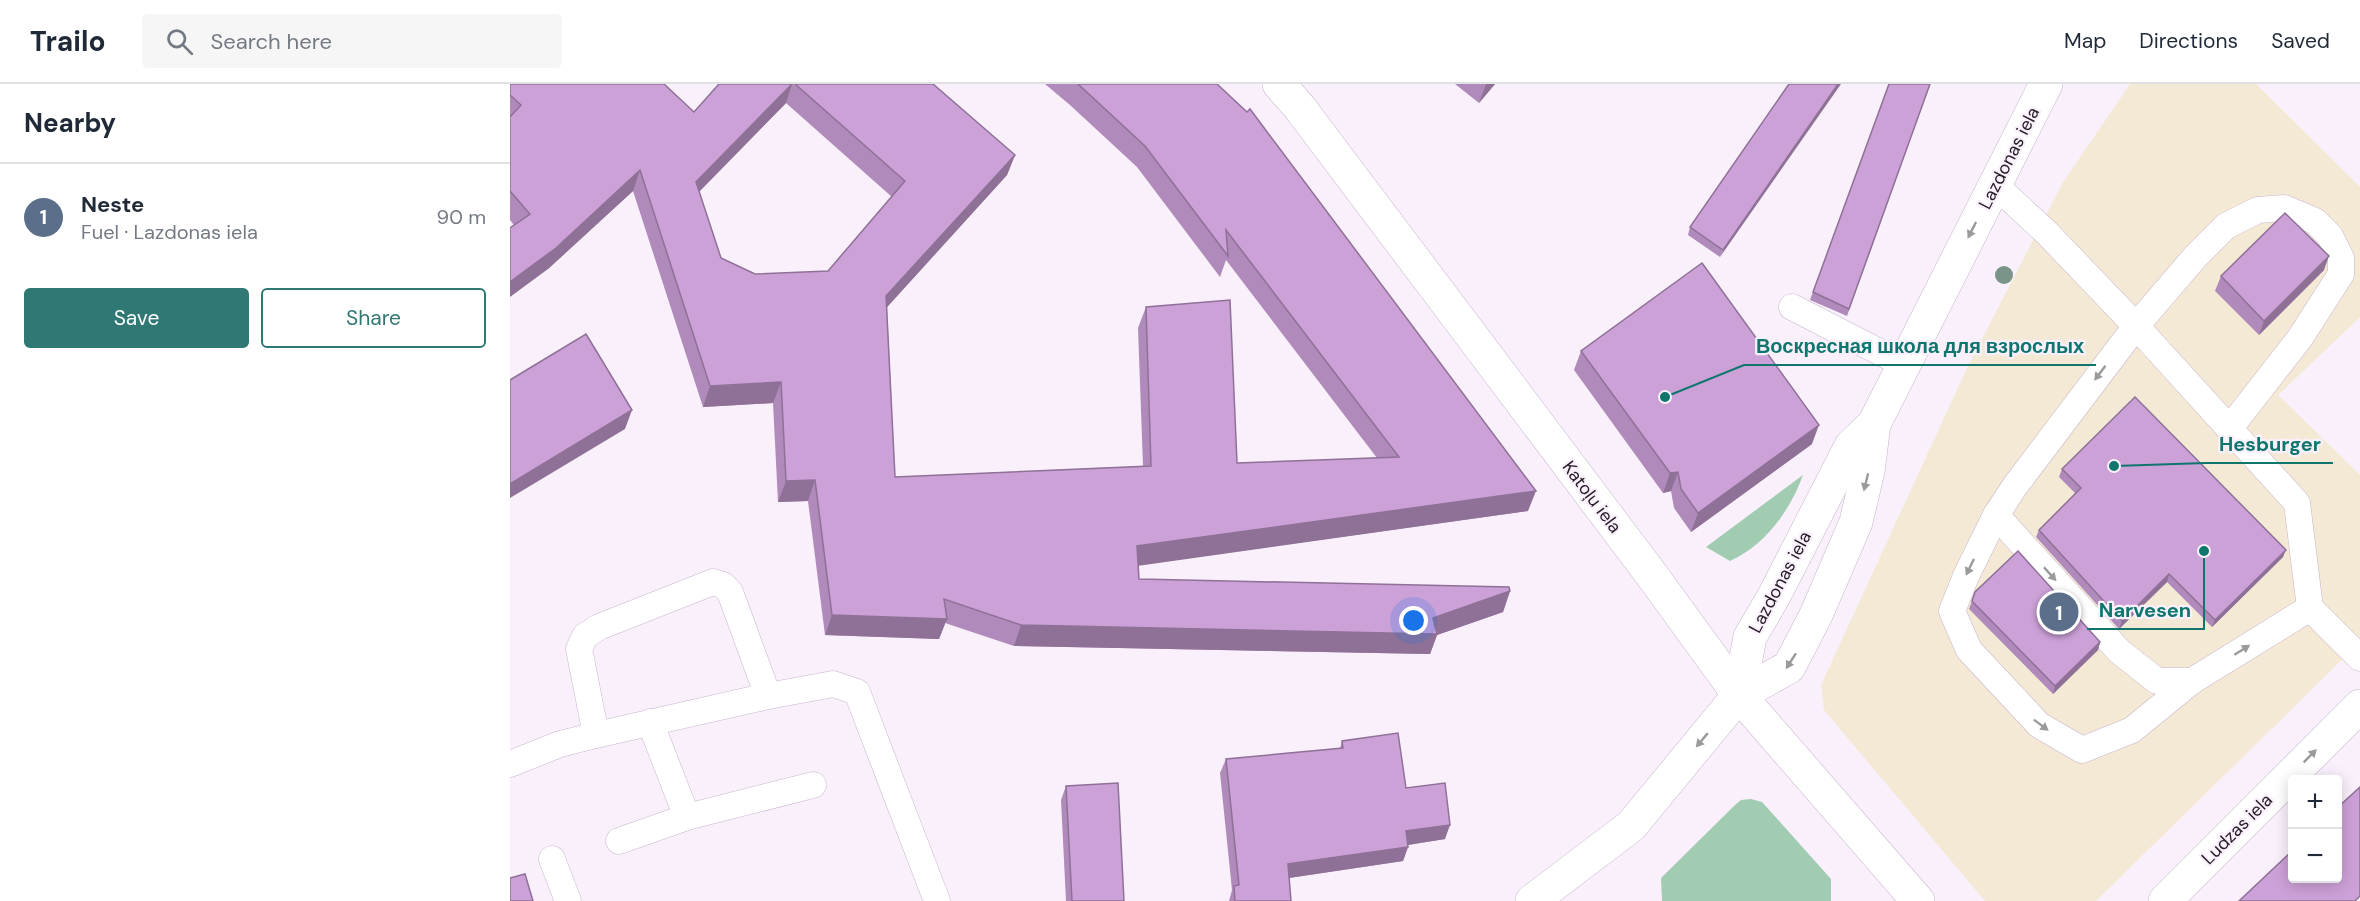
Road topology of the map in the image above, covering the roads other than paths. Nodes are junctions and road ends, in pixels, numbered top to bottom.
1 (1279, 84) edge
2 (2046, 84) edge
3 (1995, 185) junction
4 (1792, 307) dead end
5 (2136, 326) junction
6 (1904, 364) junction
7 (1874, 424) junction
8 (2229, 429) junction
9 (1996, 514) junction
10 (2310, 608) junction
11 (2360, 658) edge
12 (2192, 681) junction
13 (1739, 695) junction
14 (768, 696) junction
15 (2360, 706) edge
16 (650, 722) junction
17 (596, 735) junction
18 (510, 764) edge
19 (813, 785) dead end
20 (687, 817) junction
21 (1631, 826) junction
22 (619, 841) dead end
23 (552, 859) dead end
24 (568, 901) edge
25 (937, 901) edge
26 (1532, 901) edge
27 (1568, 901) edge
28 (1918, 901) edge
29 (2164, 901) edge

1 - 13 street, Katoļu iela
2 - 3 street, Lazdonas iela
3 - 5 lane
3 -> 6 street, Lazdonas iela
4 - 6 lane
5 - 8 lane
5 - 8 lane
5 -> 9 lane
6 - 7 street, Lazdonas iela
7 - 13 street, Lazdonas iela
7 -> 13 street, Lazdonas iela
8 - 10 lane
9 -> 12 lane
9 -> 12 lane
10 - 11 lane
12 -> 10 lane
13 -> 21 street
13 - 28 street, Katoļu iela
14 - 16 lane
14 - 17 lane
14 - 25 lane
29 -> 15 street, Ludzas iela
16 - 17 lane
16 - 20 lane
17 - 18 lane
19 - 20 lane
20 - 22 lane
21 - 26 street
21 - 27 street
23 - 24 lane

